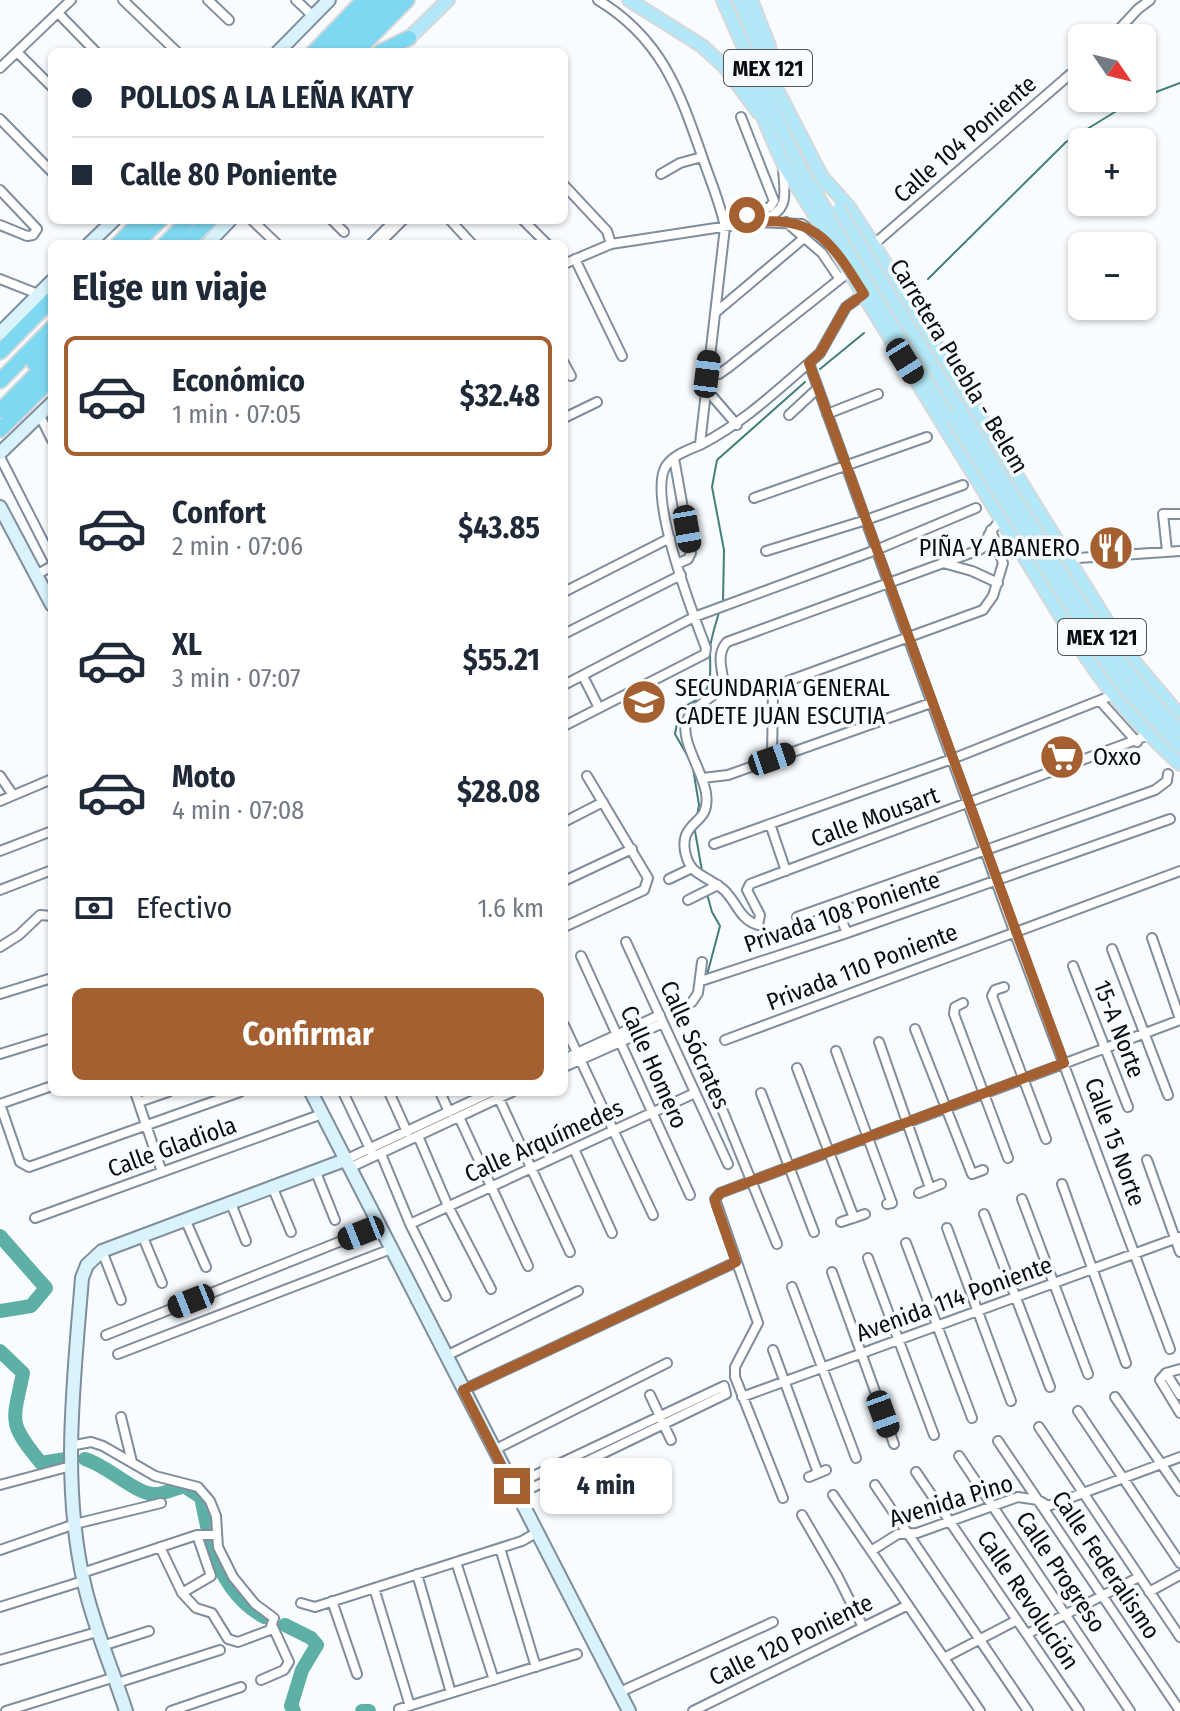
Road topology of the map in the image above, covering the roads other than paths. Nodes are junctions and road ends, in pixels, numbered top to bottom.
1 (71, 0) edge
2 (123, 0) edge
3 (208, 0) edge
4 (296, 0) edge
5 (329, 0) edge
6 (364, 0) edge
7 (380, 0) edge
8 (393, 0) edge
9 (407, 0) edge
10 (448, 0) edge
11 (598, 0) edge
12 (629, 0) edge
13 (723, 0) edge
14 (739, 0) edge
15 (751, 0) edge
16 (1150, 0) edge
17 (58, 13) junction
18 (314, 17) junction
19 (229, 20) dead end
20 (1124, 24) edge
21 (409, 38) junction
22 (92, 48) edge
23 (173, 48) edge
24 (282, 48) edge
25 (316, 48) edge
26 (332, 48) edge
27 (346, 48) edge
28 (360, 48) edge
29 (388, 48) edge
30 (399, 48) edge
31 (17, 52) junction
32 (747, 55) junction
33 (0, 68) edge
34 (1068, 76) edge
35 (772, 77) junction
36 (48, 83) edge
37 (741, 117) dead end
38 (0, 119) edge
39 (764, 120) junction
40 (702, 157) junction
41 (784, 165) junction
42 (48, 168) edge
43 (661, 174) dead end
44 (823, 178) junction
45 (568, 189) edge
46 (0, 190) edge
47 (755, 222) junction
48 (786, 222) junction
49 (105, 224) edge
50 (126, 224) edge
51 (138, 224) edge
52 (156, 224) edge
53 (172, 224) edge
54 (185, 224) edge
55 (206, 224) edge
56 (226, 224) edge
57 (256, 224) edge
58 (336, 224) edge
59 (391, 224) edge
60 (399, 224) edge
61 (454, 224) edge
62 (527, 224) edge
63 (740, 224) junction
64 (0, 225) edge
65 (725, 227) junction
66 (344, 232) dead end
67 (804, 238) junction
68 (92, 240) edge
69 (111, 240) edge
70 (122, 240) edge
71 (140, 240) edge
72 (156, 240) edge
73 (169, 240) edge
74 (189, 240) edge
75 (211, 240) edge
76 (272, 240) edge
77 (375, 240) edge
78 (383, 240) edge
79 (468, 240) edge
80 (543, 240) edge
81 (611, 244) junction
82 (873, 245) junction
83 (838, 252) junction
84 (568, 262) edge
85 (568, 264) edge
86 (844, 274) junction
87 (0, 279) edge
88 (864, 294) junction
89 (45, 297) edge
90 (715, 313) junction
91 (48, 314) edge
92 (48, 332) edge
93 (0, 333) edge
94 (48, 349) edge
95 (0, 352) edge
96 (622, 356) dead end
97 (0, 362) edge
98 (48, 362) edge
99 (809, 363) junction
100 (568, 370) edge
101 (707, 374) junction
102 (571, 376) dead end
103 (0, 381) edge
104 (48, 382) edge
105 (706, 389) junction
106 (817, 389) junction
107 (878, 394) dead end
108 (0, 397) edge
109 (597, 402) dead end
110 (48, 407) edge
111 (0, 411) edge
112 (827, 414) junction
113 (789, 415) dead end
114 (40, 416) junction
115 (568, 416) edge
116 (737, 425) junction
117 (0, 430) edge
118 (48, 432) edge
119 (927, 437) dead end
120 (5, 442) edge
121 (700, 444) junction
122 (0, 455) edge
123 (674, 458) junction
124 (846, 467) junction
125 (963, 485) dead end
126 (754, 498) dead end
127 (0, 507) edge
128 (976, 508) dead end
129 (1180, 514) edge
130 (1001, 519) junction
131 (1044, 519) junction
132 (866, 520) junction
133 (991, 530) junction
134 (1011, 534) junction
135 (670, 538) junction
136 (876, 550) junction
137 (48, 551) edge
138 (766, 551) dead end
139 (1167, 551) junction
140 (1180, 551) edge
141 (1069, 557) junction
142 (1028, 562) junction
143 (943, 563) junction
144 (677, 564) junction
145 (48, 568) edge
146 (36, 575) junction
147 (681, 575) junction
148 (889, 582) junction
149 (998, 583) junction
150 (568, 590) edge
151 (1088, 591) junction
152 (48, 598) edge
153 (1055, 607) junction
154 (694, 617) junction
155 (568, 632) edge
156 (909, 637) junction
157 (583, 676) junction
158 (744, 682) dead end
159 (568, 683) edge
160 (724, 684) junction
161 (1113, 695) junction
162 (1101, 702) junction
163 (931, 703) junction
164 (599, 708) junction
165 (1180, 716) edge
166 (568, 724) edge
167 (1180, 731) edge
168 (1143, 738) junction
169 (1180, 747) edge
170 (772, 759) junction
171 (952, 759) junction
172 (1180, 764) edge
173 (1168, 774) dead end
174 (0, 776) edge
175 (587, 776) dead end
176 (703, 778) junction
177 (48, 781) edge
178 (13, 795) junction
179 (0, 801) edge
180 (603, 802) junction
181 (968, 804) junction
182 (1170, 819) dead end
183 (568, 820) edge
184 (770, 824) junction
185 (48, 833) edge
186 (714, 844) dead end
187 (632, 849) junction
188 (0, 851) edge
189 (985, 852) junction
190 (692, 868) junction
191 (786, 871) junction
192 (1180, 871) edge
193 (48, 872) edge
194 (568, 879) edge
195 (669, 879) dead end
196 (996, 881) junction
197 (718, 885) junction
198 (0, 890) edge
199 (688, 900) dead end
200 (835, 905) junction
201 (48, 916) edge
202 (797, 917) dead end
203 (568, 925) edge
204 (1014, 931) junction
205 (847, 933) junction
206 (1152, 938) dead end
207 (626, 942) dead end
208 (0, 947) edge
209 (1112, 949) dead end
210 (581, 956) dead end
211 (702, 962) dead end
212 (1073, 966) dead end
213 (48, 979) edge
214 (701, 981) junction
215 (1004, 987) dead end
216 (0, 994) edge
217 (692, 1002) dead end
218 (963, 1003) dead end
219 (661, 1019) junction
220 (1180, 1019) edge
221 (915, 1029) dead end
222 (1143, 1032) junction
223 (568, 1034) edge
224 (620, 1038) junction
225 (48, 1039) edge
226 (725, 1040) dead end
227 (879, 1042) dead end
228 (1106, 1048) junction
229 (836, 1051) dead end
230 (0, 1054) edge
231 (578, 1057) junction
232 (568, 1058) edge
233 (1064, 1063) junction
234 (568, 1064) edge
235 (797, 1068) dead end
236 (1022, 1081) junction
237 (48, 1087) edge
238 (695, 1093) junction
239 (761, 1093) dead end
240 (1168, 1095) dead end
241 (137, 1096) edge
242 (156, 1096) edge
243 (229, 1096) edge
244 (313, 1096) edge
245 (345, 1096) edge
246 (391, 1096) edge
247 (441, 1096) edge
248 (491, 1096) edge
249 (492, 1096) edge
250 (496, 1096) edge
251 (983, 1096) junction
252 (139, 1102) junction
253 (0, 1104) edge
254 (720, 1104) dead end
255 (1128, 1107) dead end
256 (944, 1109) junction
257 (654, 1113) junction
258 (322, 1114) junction
259 (444, 1117) junction
260 (459, 1117) junction
261 (906, 1123) junction
262 (147, 1127) junction
263 (407, 1132) junction
264 (613, 1132) junction
265 (418, 1136) junction
266 (868, 1138) junction
267 (1046, 1139) dead end
268 (574, 1149) junction
269 (375, 1153) junction
270 (830, 1153) junction
271 (1008, 1158) dead end
272 (1147, 1160) dead end
273 (347, 1164) junction
274 (728, 1164) dead end
275 (790, 1167) junction
276 (532, 1168) junction
277 (315, 1170) junction
278 (983, 1170) dead end
279 (162, 1172) junction
280 (751, 1183) junction
281 (941, 1184) dead end
282 (1062, 1184) dead end
283 (272, 1185) junction
284 (491, 1187) junction
285 (930, 1188) junction
286 (919, 1193) dead end
287 (690, 1195) dead end
288 (1022, 1199) dead end
289 (230, 1201) junction
290 (889, 1204) dead end
291 (448, 1206) junction
292 (865, 1214) dead end
293 (984, 1214) dead end
294 (653, 1215) dead end
295 (35, 1218) dead end
296 (854, 1218) junction
297 (185, 1219) junction
298 (335, 1220) dead end
299 (841, 1222) dead end
300 (410, 1224) junction
301 (379, 1226) junction
302 (947, 1228) dead end
303 (291, 1232) dead end
304 (814, 1232) dead end
305 (612, 1233) dead end
306 (142, 1235) junction
307 (1178, 1238) edge
308 (246, 1241) dead end
309 (906, 1243) dead end
310 (777, 1244) dead end
311 (391, 1249) junction
312 (102, 1251) junction
313 (570, 1252) dead end
314 (1180, 1252) edge
315 (1135, 1254) junction
316 (868, 1258) dead end
317 (736, 1262) junction
318 (528, 1266) dead end
319 (206, 1267) dead end
320 (1094, 1270) junction
321 (832, 1272) dead end
322 (162, 1283) dead end
323 (1054, 1283) junction
324 (792, 1287) dead end
325 (491, 1289) dead end
326 (578, 1291) dead end
327 (446, 1296) dead end
328 (1015, 1299) junction
329 (121, 1300) dead end
330 (976, 1312) junction
331 (936, 1327) junction
332 (106, 1335) dead end
333 (898, 1340) junction
334 (1170, 1349) dead end
335 (773, 1350) dead end
336 (118, 1354) dead end
337 (862, 1354) junction
338 (446, 1356) junction
339 (667, 1363) dead end
340 (1126, 1363) dead end
341 (821, 1369) junction
342 (1180, 1369) edge
343 (1088, 1374) dead end
344 (1163, 1377) junction
345 (785, 1382) junction
346 (1050, 1387) dead end
347 (463, 1390) junction
348 (650, 1395) dead end
349 (1180, 1395) edge
350 (742, 1397) junction
351 (1115, 1397) dead end
352 (1011, 1401) dead end
353 (1078, 1411) dead end
354 (1180, 1413) edge
355 (121, 1417) dead end
356 (972, 1418) dead end
357 (661, 1420) junction
358 (1039, 1427) dead end
359 (934, 1435) dead end
360 (671, 1440) dead end
361 (998, 1441) dead end
362 (894, 1444) dead end
363 (70, 1446) junction
364 (494, 1450) junction
365 (959, 1456) dead end
366 (1180, 1457) edge
367 (856, 1458) dead end
368 (132, 1462) junction
369 (1161, 1464) junction
370 (71, 1466) junction
371 (916, 1472) dead end
372 (817, 1473) dead end
373 (1123, 1478) junction
374 (0, 1485) edge
375 (875, 1485) dead end
376 (514, 1491) junction
377 (1180, 1491) edge
378 (1083, 1493) junction
379 (833, 1495) dead end
380 (783, 1498) dead end
381 (1038, 1500) junction
382 (161, 1503) dead end
383 (993, 1506) junction
384 (802, 1515) dead end
385 (950, 1522) junction
386 (75, 1524) junction
387 (536, 1533) junction
388 (908, 1534) junction
389 (197, 1535) junction
390 (215, 1535) junction
391 (160, 1547) junction
392 (500, 1548) junction
393 (0, 1550) edge
394 (871, 1551) junction
395 (456, 1562) junction
396 (1180, 1563) edge
397 (417, 1574) junction
398 (1180, 1575) edge
399 (83, 1577) junction
400 (1139, 1577) junction
401 (374, 1588) junction
402 (1149, 1592) junction
403 (182, 1593) junction
404 (1102, 1596) junction
405 (332, 1601) junction
406 (301, 1603) dead end
407 (908, 1605) junction
408 (0, 1607) edge
409 (1065, 1615) junction
410 (1017, 1620) junction
411 (773, 1622) dead end
412 (272, 1625) junction
413 (863, 1627) junction
414 (149, 1631) dead end
415 (97, 1632) junction
416 (1027, 1634) junction
417 (1180, 1637) edge
418 (980, 1640) junction
419 (102, 1646) junction
420 (220, 1650) dead end
421 (577, 1654) dead end
422 (944, 1658) junction
423 (0, 1660) edge
424 (536, 1667) junction
425 (357, 1674) dead end
426 (116, 1680) junction
427 (261, 1680) dead end
428 (494, 1680) junction
429 (241, 1687) dead end
430 (620, 1692) junction
431 (451, 1693) junction
432 (410, 1706) junction
433 (399, 1709) edge
434 (6, 1711) edge
435 (126, 1711) edge
436 (171, 1711) edge
437 (629, 1711) edge
438 (693, 1711) edge
439 (980, 1711) edge
440 (1028, 1711) edge
441 (1079, 1711) edge
442 (1130, 1711) edge
443 (1180, 1711) edge

1 - 17 street
2 - 23 street
3 - 19 street
4 - 18 street
5 - 18 street
6 - 25 highway
7 - 26 highway
8 - 27 highway
9 - 28 highway
10 - 21 main road
11 - 40 street
12 - 39 main road
13 - 32 main road, Carretera Puebla - Belem / MEX 121
14 - 35 main road, Carretera Puebla - Belem / MEX 121
15 - 35 main road
16 - 20 street
17 - 22 street
17 - 31 street
18 - 24 street
21 - 29 highway
21 - 30 street
31 - 33 street
31 - 36 street
32 - 39 main road
32 - 169 main road, Carretera Puebla - Belem / MEX 121, bridge
34 - 82 street, Calle 104 Poniente
35 - 44 main road, Carretera Puebla - Belem / MEX 121
37 - 63 street
38 - 42 street
39 - 41 main road
40 - 43 street
40 - 65 street
41 - 47 street
41 - 83 main road
44 - 82 main road
44 - 167 main road, Carretera Puebla - Belem / MEX 121, bridge
45 - 81 street
46 - 64 street
47 - 48 street
47 - 63 street
48 - 67 street
48 - 83 street
49 - 68 street
50 - 69 highway
51 - 70 highway
52 - 71 highway
53 - 72 highway
54 - 73 highway
55 - 74 highway
56 - 75 street
57 - 76 street
58 - 66 street
59 - 77 street
60 - 78 street
61 - 79 street
62 - 80 street
63 - 65 street
65 - 81 street
65 - 90 street
67 - 86 street
67 - 90 street
81 - 84 street
82 - 131 main road
83 - 86 main road
85 - 96 street
86 - 88 main road
86 - 101 street
87 - 89 street
88 - 99 street
88 - 130 main road
89 - 93 street
89 - 95 highway
90 - 101 street
91 - 97 highway
92 - 103 highway
94 - 108 highway
98 - 111 highway
99 - 106 street, Calle 15 Norte
99 - 116 street
100 - 102 street
101 - 105 street
104 - 117 highway
105 - 116 street
105 - 121 street
106 - 112 street, Calle 15 Norte
106 - 113 street
107 - 112 street
109 - 115 street
110 - 114 street
112 - 124 street, Calle 15 Norte
114 - 118 street
114 - 120 street
116 - 121 street
119 - 124 street
120 - 122 street
121 - 123 street
122 - 137 street
123 - 135 street
123 - 144 street
124 - 126 street
124 - 132 street, Calle 15 Norte
125 - 132 street
127 - 146 street
128 - 136 street
129 - 139 street
130 - 133 street
130 - 134 main road
131 - 134 main road
131 - 141 main road
132 - 136 street, Calle 15 Norte
132 - 138 street
133 - 143 street
133 - 149 street
134 - 142 main road
135 - 144 street
135 - 150 street
136 - 148 street, Calle 15 Norte
136 - 154 street
139 - 140 street
139 - 141 street
141 - 142 street
141 - 151 main road
142 - 153 main road
143 - 148 street
143 - 149 street
144 - 147 street
145 - 146 street
146 - 152 street
147 - 154 street
147 - 155 street
148 - 156 street, Calle 15 Norte
148 - 160 street
149 - 156 street
151 - 153 main road
151 - 165 main road
153 - 161 main road
154 - 157 street
154 - 164 street
156 - 163 street, Calle 15 Norte
156 - 170 street
157 - 159 street
157 - 164 street
158 - 160 street
160 - 176 street
161 - 162 street
161 - 168 main road
162 - 168 street
162 - 171 street
163 - 170 street
163 - 171 street, Calle 15 Norte
164 - 166 street
168 - 172 main road
168 - 181 street, Calle Mousart
170 - 176 street
171 - 181 street, Calle 15 Norte
171 - 184 street
173 - 189 street
174 - 178 street
175 - 180 street
176 - 190 street
177 - 178 street
178 - 179 street
180 - 183 street
180 - 187 street
181 - 189 street, Calle 15 Norte
181 - 191 street, Calle Mousart
182 - 196 street, Privada 108 Poniente
184 - 186 street
184 - 191 street
185 - 188 street
187 - 194 street
187 - 203 street
189 - 196 street, Calle 15 Norte
189 - 200 street
190 - 195 street
190 - 197 street
191 - 197 street, Calle Mousart
192 - 204 street, Privada 110 Poniente
193 - 198 street
196 - 204 street, Calle 15 Norte
196 - 205 street, Privada 108 Poniente
197 - 199 street
200 - 202 street
200 - 205 street
201 - 208 street
204 - 226 street, Privada 110 Poniente
204 - 233 street, Calle 15 Norte
205 - 214 street, Privada 108 Poniente
206 - 220 street
207 - 219 street, Calle Sócrates
209 - 222 street
210 - 224 street, Calle Homero
211 - 214 street
212 - 228 street, 15-A Norte
213 - 216 street
214 - 217 street
215 - 236 street
218 - 251 street
219 - 224 street
219 - 238 street, Calle Sócrates
220 - 222 street
221 - 256 street
222 - 228 street
222 - 240 street
223 - 231 street
224 - 231 street
224 - 257 street, Calle Homero
225 - 230 street
227 - 261 street
228 - 233 street
228 - 255 street, 15-A Norte
229 - 266 street
231 - 232 street
231 - 234 street
231 - 264 street
233 - 236 street
233 - 315 street, Calle 15 Norte
235 - 270 street
236 - 251 street
236 - 267 street
237 - 253 street
238 - 257 street, Calle Arquímedes
238 - 274 street, Calle Sócrates
239 - 275 street
241 - 252 street
242 - 252 street
243 - 262 street
244 - 258 street
245 - 269 street
246 - 263 street
247 - 259 street
248 - 259 street
249 - 260 street
250 - 276 street
251 - 256 street
251 - 271 street
252 - 262 street
253 - 262 street
254 - 280 street
256 - 261 street
256 - 278 street
257 - 264 street, Calle Arquímedes
257 - 287 street, Calle Homero
258 - 273 street
258 - 279 street, Calle Gladiola
259 - 260 street
259 - 263 street
259 - 265 street
260 - 284 street
261 - 266 street
261 - 285 street
262 - 279 street
263 - 269 street
264 - 268 street, Calle Arquímedes
264 - 294 street
265 - 269 street
265 - 291 street
266 - 270 street
266 - 290 street
268 - 276 street, Calle Arquímedes
268 - 305 street
269 - 273 street
269 - 300 street
270 - 275 street
270 - 296 street
272 - 307 street
273 - 277 street
273 - 301 street
275 - 280 street
275 - 304 street
276 - 284 street, Calle Arquímedes
276 - 313 street
277 - 283 street
277 - 298 street
279 - 295 street, Calle Gladiola
280 - 310 street
280 - 317 street
281 - 285 street
282 - 320 street
283 - 289 street
283 - 303 street
284 - 291 street, Calle Arquímedes
284 - 318 street
285 - 286 street
288 - 323 street
289 - 297 street
289 - 308 street
291 - 300 street, Calle Arquímedes
291 - 325 street
292 - 296 street
293 - 328 street
296 - 299 street
297 - 306 street
297 - 319 street
300 - 327 street
301 - 311 street
301 - 332 street
302 - 330 street
306 - 312 street
306 - 322 street
307 - 314 street
307 - 315 street, Avenida 114 Poniente
309 - 331 street
311 - 336 street
311 - 338 street
312 - 329 street
312 - 363 street
315 - 320 street, Avenida 114 Poniente
315 - 334 street, Calle 15 Norte
316 - 333 street
317 - 347 street
317 - 350 street
320 - 323 street, Avenida 114 Poniente
320 - 340 street
321 - 337 street
323 - 328 street, Avenida 114 Poniente
323 - 343 street
324 - 341 street
326 - 338 street
328 - 330 street, Avenida 114 Poniente
328 - 346 street
330 - 331 street, Avenida 114 Poniente
330 - 352 street
331 - 333 street, Avenida 114 Poniente
331 - 356 street
333 - 337 street, Avenida 114 Poniente
333 - 359 street
335 - 345 street
337 - 341 street, Avenida 114 Poniente
337 - 362 street
338 - 347 street
339 - 364 street
341 - 345 street, Avenida 114 Poniente
341 - 367 street
342 - 344 street
344 - 349 street
344 - 354 street
345 - 350 street, Avenida 114 Poniente
345 - 372 street
347 - 364 street
348 - 357 street
350 - 380 street
351 - 369 street
353 - 373 street
355 - 368 street
357 - 357 street
357 - 360 street
357 - 376 street
358 - 378 street
361 - 381 street, Calle Federalismo
363 - 368 street
363 - 370 street
364 - 376 street
365 - 383 street, Calle Progreso
366 - 369 street, Avenida Pino
368 - 390 street
369 - 373 street, Avenida Pino
369 - 377 street
370 - 374 street
370 - 386 street
371 - 385 street, Calle Revolución
373 - 378 street, Avenida Pino
373 - 396 street
375 - 388 street
376 - 387 street
378 - 381 street, Avenida Pino
378 - 400 street
379 - 394 street
381 - 383 street, Avenida Pino
381 - 404 street, Calle Federalismo
382 - 386 street
383 - 385 street, Avenida Pino
383 - 409 street, Calle Progreso
384 - 413 street
385 - 388 street, Avenida Pino
385 - 410 street, Calle Revolución
386 - 393 street
386 - 399 street
387 - 392 street
387 - 430 street
388 - 394 street, Avenida Pino
388 - 418 street
389 - 390 street
389 - 391 street
389 - 403 street
390 - 412 street
391 - 399 street
391 - 403 street
392 - 395 street
392 - 424 street
394 - 407 street
395 - 397 street
395 - 428 street
397 - 401 street
397 - 431 street
398 - 402 street
399 - 408 street
399 - 415 street
400 - 402 street
400 - 404 street
401 - 405 street
401 - 432 street
402 - 417 street
403 - 412 street
404 - 409 street
404 - 443 street, Calle Federalismo
405 - 406 street
405 - 425 street
407 - 413 street, Calle 120 Poniente
407 - 422 street
409 - 416 street
409 - 442 street, Calle Progreso
410 - 416 street, Calle Revolución
410 - 418 street
411 - 430 street
412 - 427 street
413 - 438 street, Calle 120 Poniente
414 - 419 street
415 - 419 street
415 - 423 street
416 - 441 street, Calle Revolución
418 - 422 street
418 - 440 street
419 - 426 street
420 - 426 street
421 - 424 street
422 - 439 street
424 - 428 street
426 - 434 street
426 - 435 street
428 - 431 street
429 - 436 street
430 - 437 street
431 - 432 street
432 - 433 street

